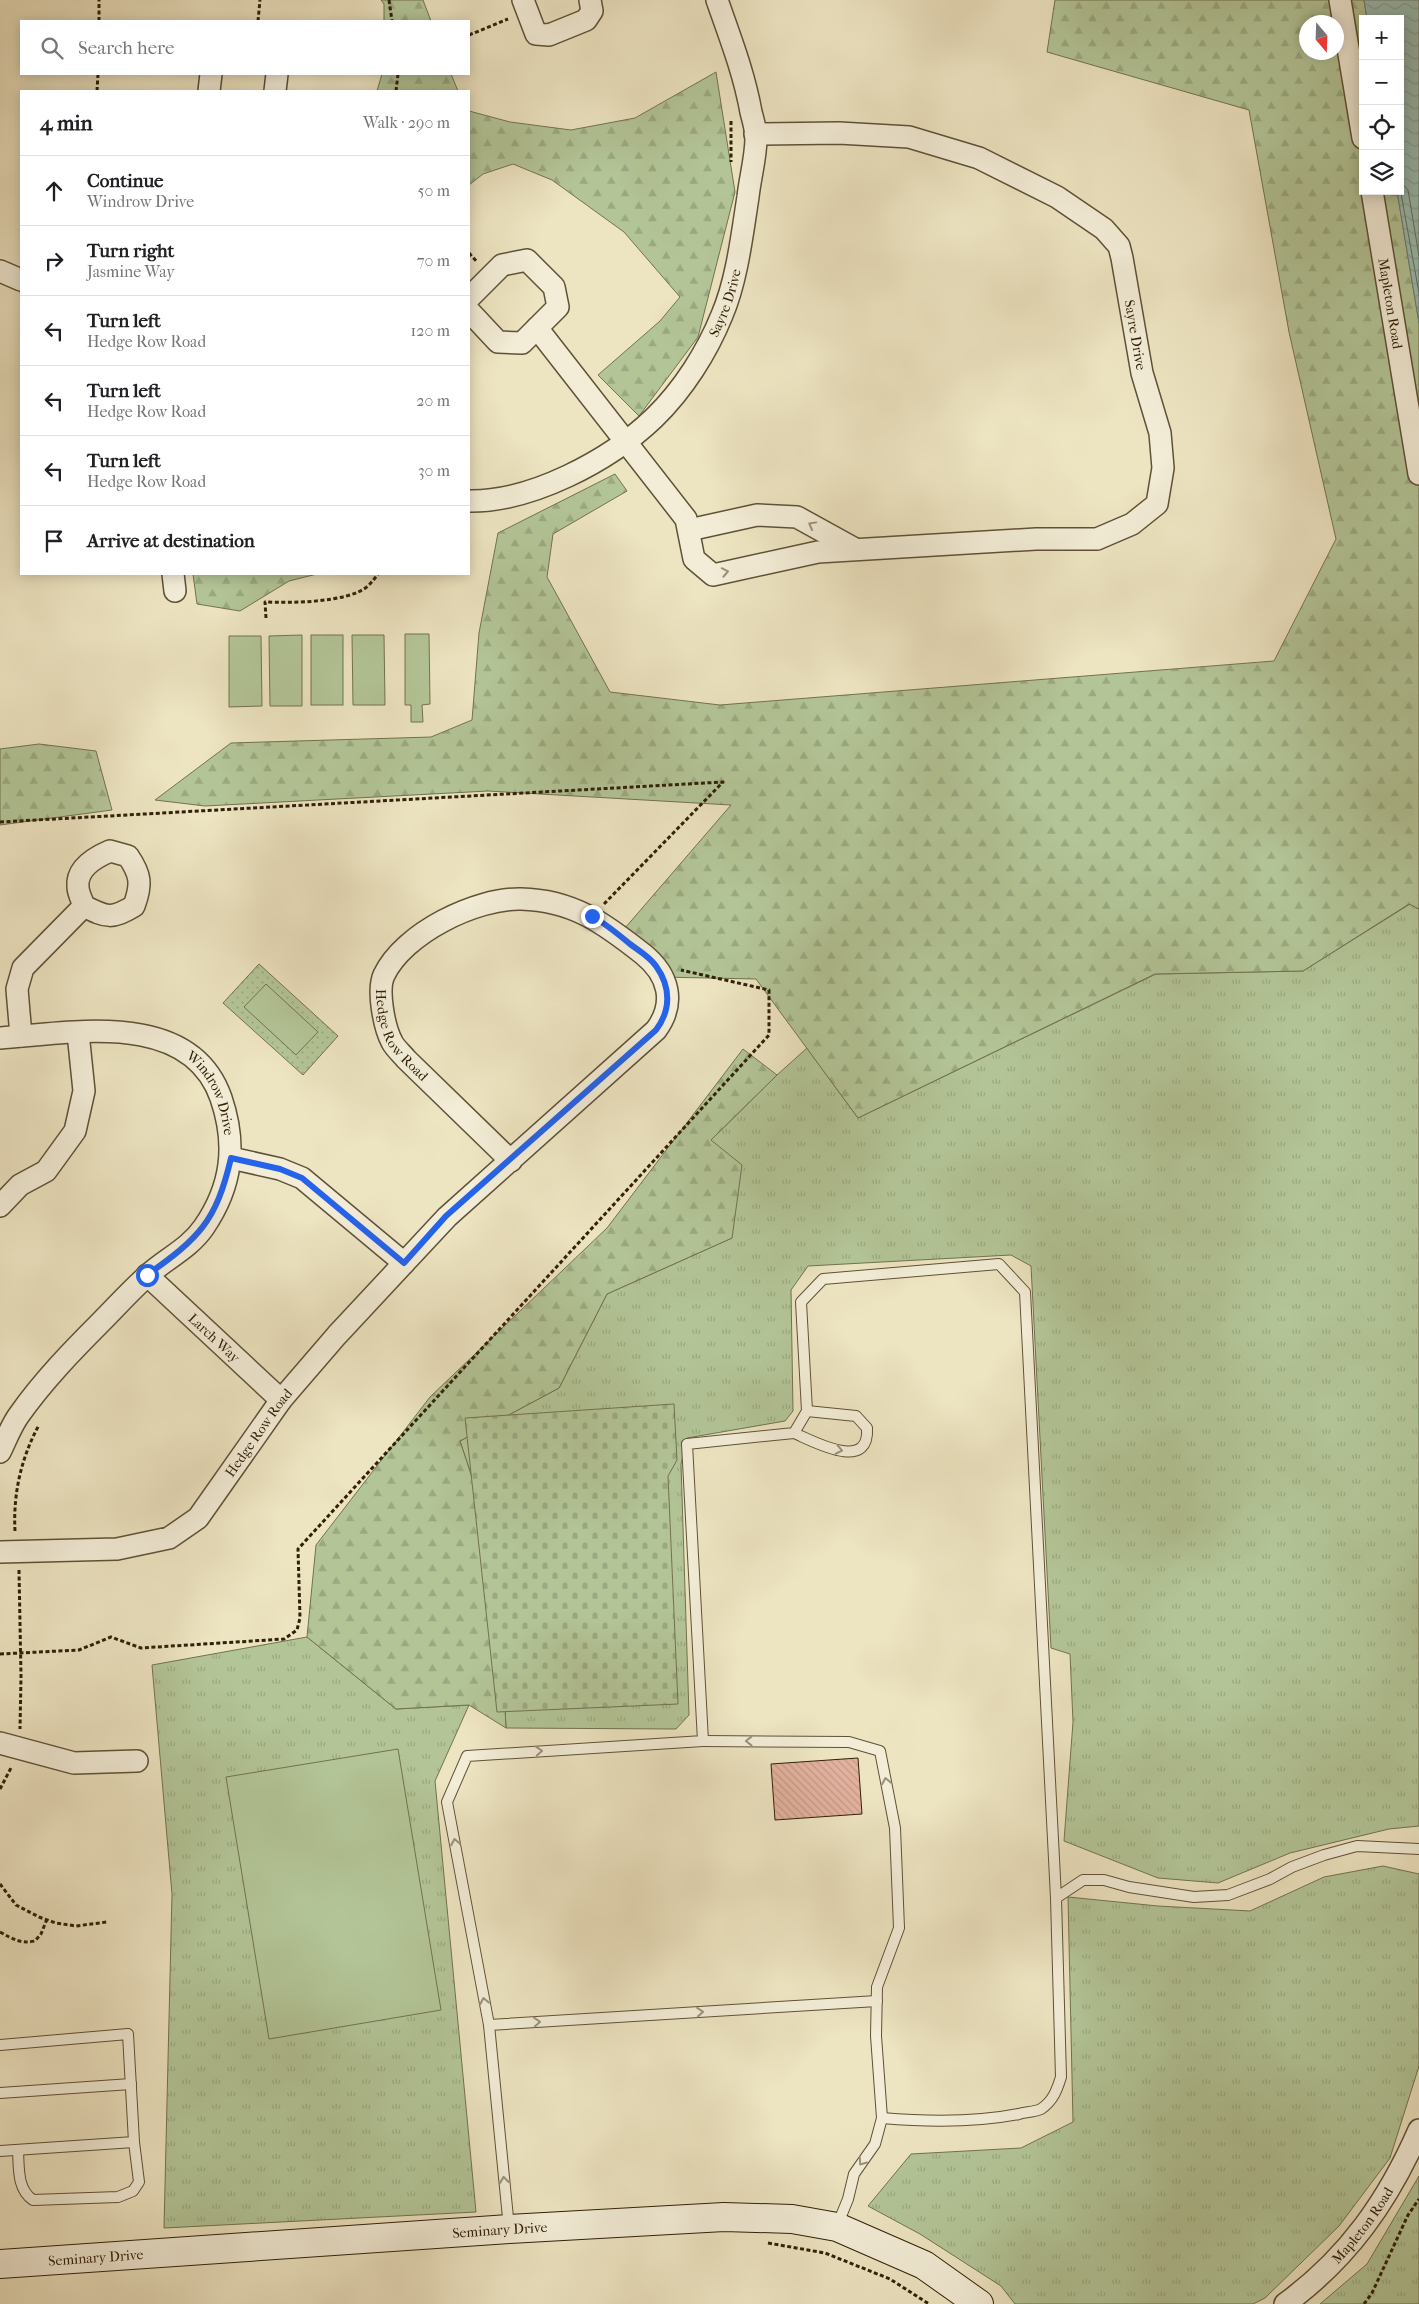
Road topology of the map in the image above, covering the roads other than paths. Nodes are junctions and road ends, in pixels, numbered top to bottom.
1 (590, 0) edge
2 (716, 0) edge
3 (1340, 0) edge
4 (517, 9) edge
5 (211, 75) edge
6 (277, 75) edge
7 (209, 90) edge
8 (275, 90) edge
9 (1359, 114) edge
10 (755, 134) junction
11 (1373, 195) edge
12 (0, 272) edge
13 (20, 280) edge
14 (470, 297) edge
15 (470, 313) edge
16 (537, 328) junction
17 (625, 441) junction
18 (1419, 474) edge
19 (470, 502) edge
20 (690, 530) junction
21 (855, 549) junction
22 (84, 906) dead end
23 (78, 1033) junction
24 (21, 1036) junction
25 (0, 1038) edge
26 (231, 1158) junction
27 (510, 1161) junction
28 (0, 1206) edge
29 (404, 1263) junction
30 (147, 1275) junction
31 (281, 1400) junction
32 (807, 1411) junction
33 (794, 1433) junction
34 (0, 1452) edge
35 (9, 1552) edge
36 (703, 1741) junction
37 (7, 1745) edge
38 (137, 1761) dead end
39 (1419, 1849) edge
40 (1056, 1898) junction
41 (877, 2001) junction
42 (489, 2025) junction
43 (0, 2045) edge
44 (132, 2084) junction
45 (0, 2093) edge
46 (882, 2118) junction
47 (1419, 2130) edge
48 (134, 2142) junction
49 (18, 2150) junction
50 (0, 2151) edge
51 (837, 2227) junction
52 (509, 2229) junction
53 (0, 2264) edge
54 (979, 2304) edge
55 (1285, 2304) edge

1 - 4 street
2 - 10 street, Sayre Drive
3 - 9 street
5 - 7 street
6 - 8 street
10 - 17 street, Sayre Drive
10 - 21 street, Sayre Drive
11 - 18 street, Mapleton Road
12 - 13 street
14 - 16 street
15 - 16 street
16 - 17 street, Sayre Drive
17 - 19 street, Sayre Drive
17 - 20 street, Sayre Drive
21 -> 20 street
20 -> 21 street, Sayre Drive
22 - 24 street
23 - 24 street, Windrow Drive
23 - 26 street, Windrow Drive
23 - 28 street
24 - 25 street, Windrow Drive
26 - 29 street
26 - 30 street, Windrow Drive
27 - 27 street, Hedge Row Road
27 - 29 street, Hedge Row Road
29 - 31 street, Hedge Row Road
30 - 31 street, Larch Way
30 - 34 street, Windrow Drive
31 - 35 street, Hedge Row Road
32 - 33 lane
33 -> 32 lane
32 - 40 lane
33 - 36 lane
41 -> 36 lane
42 -> 36 lane
37 - 38 street
39 - 40 lane
40 - 46 lane
42 -> 41 lane
41 - 46 lane
52 -> 42 lane
43 - 44 lane
44 - 45 lane
44 - 48 lane
46 -> 51 lane
47 - 55 street, Mapleton Road
48 - 49 lane
48 - 49 lane
49 - 50 lane
51 - 52 street, Seminary Drive
51 - 54 street, Seminary Drive
52 - 53 street, Seminary Drive

